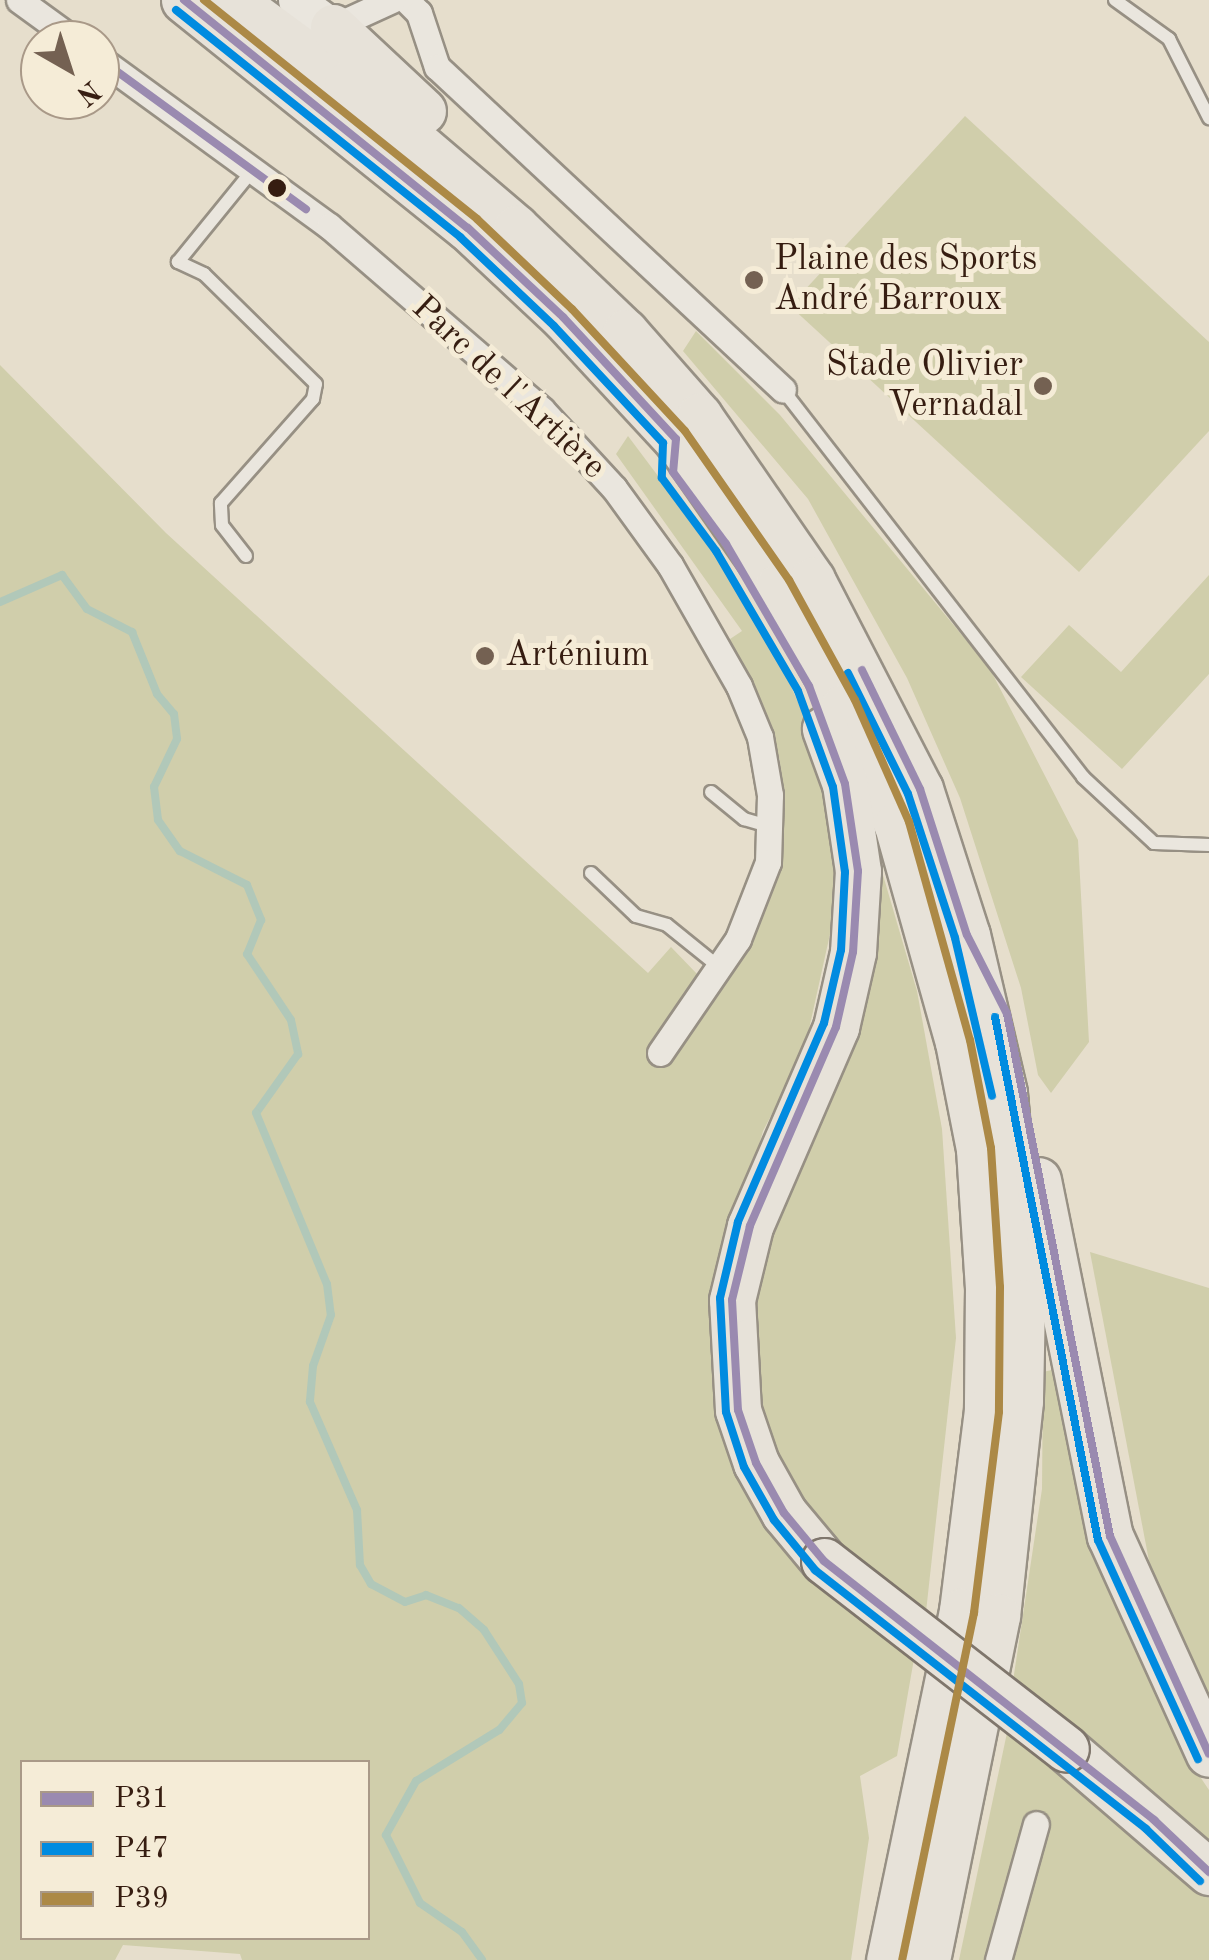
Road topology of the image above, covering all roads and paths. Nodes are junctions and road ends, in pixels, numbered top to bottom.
1 (20, 0) edge
2 (184, 0) edge
3 (233, 0) edge
4 (296, 0) edge
5 (392, 0) edge
6 (406, 0) edge
7 (1115, 0) edge
8 (47, 20) edge
9 (333, 27) junction
10 (120, 74) edge
11 (1209, 118) edge
12 (252, 171) junction
13 (625, 332) junction
14 (783, 390) joint
15 (676, 439) junction
16 (246, 556) dead end
17 (711, 792) dead end
18 (769, 826) junction
19 (1209, 845) edge
20 (591, 873) dead end
21 (967, 935) junction
22 (719, 967) junction
23 (660, 1052) dead end
24 (1209, 1754) edge
25 (1036, 1824) dead end
26 (1209, 1872) edge
27 (889, 1960) edge
28 (927, 1960) edge
29 (998, 1960) edge

1 - 8 street
2 - 15 highway
3 - 13 highway
4 - 9 street
5 - 9 street
6 - 14 street
7 - 11 lane
9 - 13 highway
10 - 12 street, Parc de l'Artière
12 - 16 lane
12 - 18 street, Parc de l'Artière
13 - 21 highway
14 - 19 lane
15 - 26 highway, bridge
15 - 27 highway
17 - 18 lane
18 - 22 street, Parc de l'Artière
20 - 22 lane
21 - 24 highway
21 - 28 highway
22 - 23 street, Parc de l'Artière
25 - 29 street

